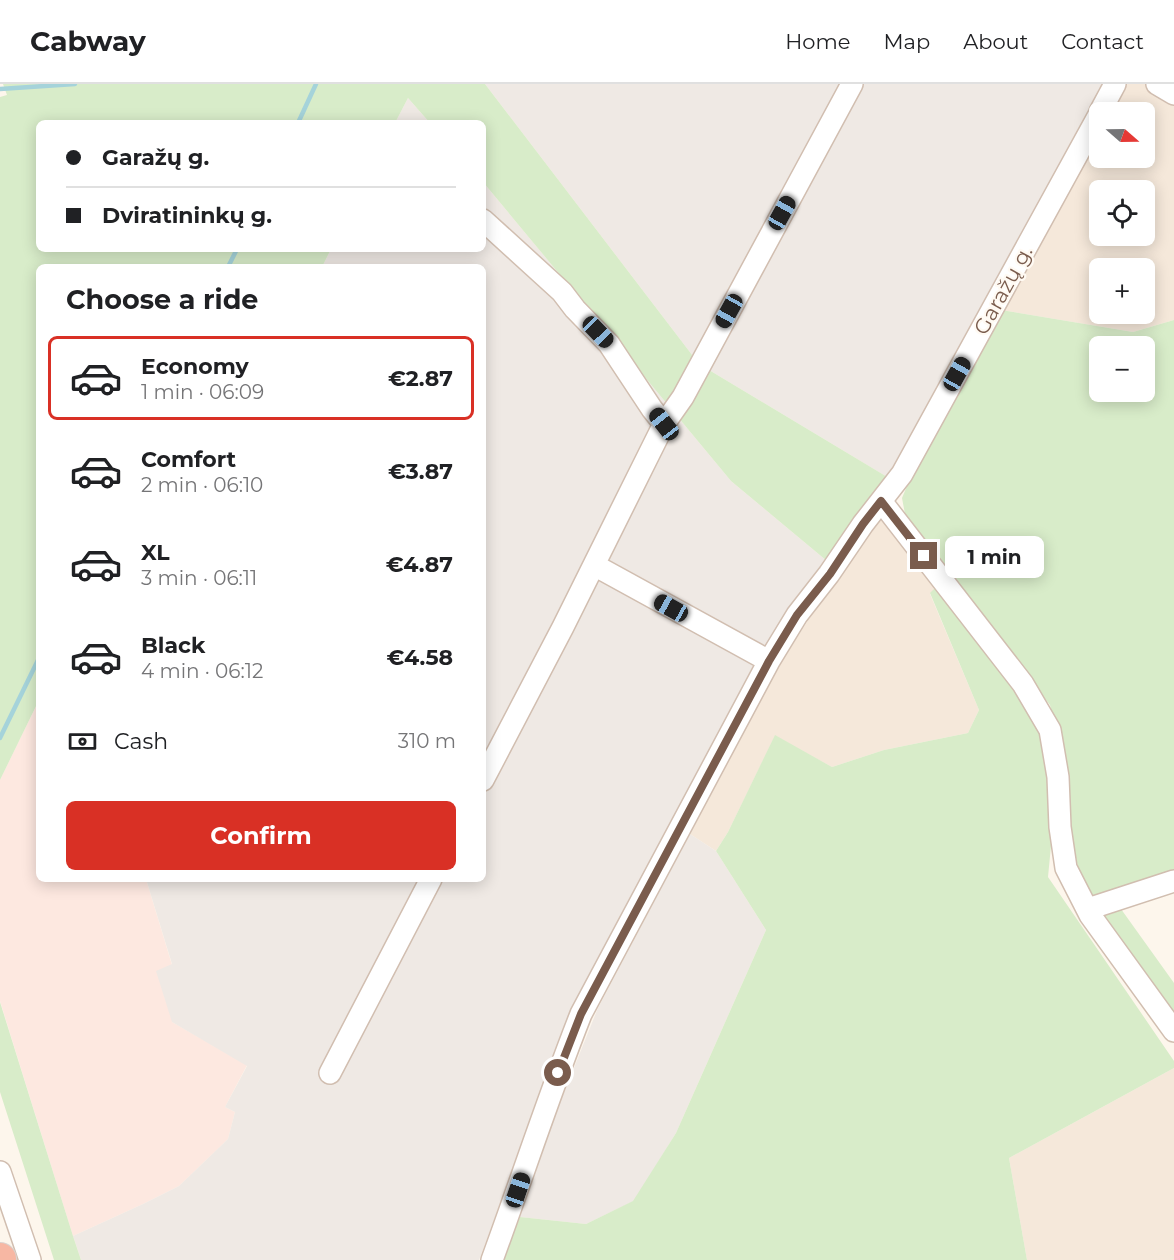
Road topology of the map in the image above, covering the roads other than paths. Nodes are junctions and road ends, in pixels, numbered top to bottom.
1 (852, 84) edge
2 (1115, 84) edge
3 (1157, 84) edge
4 (1174, 94) edge
5 (1106, 102) edge
6 (1089, 133) edge
7 (486, 223) edge
8 (664, 424) junction
9 (881, 501) junction
10 (594, 565) junction
11 (769, 661) junction
12 (486, 774) edge
13 (1174, 881) edge
14 (429, 882) edge
15 (1088, 909) junction
16 (1174, 1031) edge
17 (330, 1073) dead end
18 (0, 1172) edge
19 (30, 1260) edge
20 (492, 1260) edge

1 - 8 street
2 - 5 street, Garažų g.
3 - 4 street
6 - 9 street, Garažų g.
7 - 8 street
8 - 10 street
9 - 11 street, Garažų g.
9 - 15 street
10 - 11 street
10 - 12 street
11 - 20 street, Garažų g.
13 - 15 street
14 - 17 street
15 - 16 street
18 - 19 street

